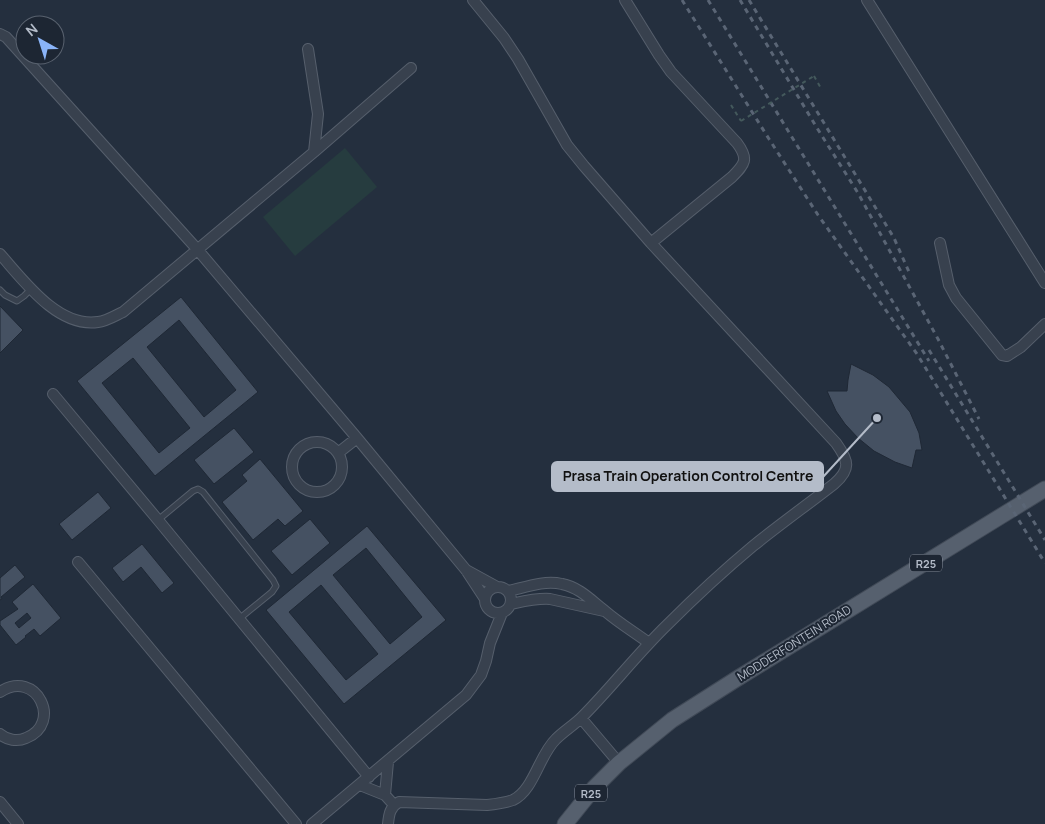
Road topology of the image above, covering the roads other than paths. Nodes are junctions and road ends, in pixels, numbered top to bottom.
1 (473, 0) edge
2 (625, 0) edge
3 (867, 0) edge
4 (0, 34) edge
5 (308, 50) dead end
6 (411, 68) dead end
7 (314, 152) junction
8 (651, 243) junction
9 (940, 243) dead end
10 (197, 249) junction
11 (0, 254) edge
12 (1045, 282) edge
13 (31, 289) junction
14 (0, 290) edge
15 (1045, 324) edge
16 (53, 394) dead end
17 (357, 438) junction
18 (338, 453) junction
19 (1045, 489) edge
20 (158, 520) junction
21 (78, 562) dead end
22 (466, 570) junction
23 (561, 584) junction
24 (497, 586) junction
25 (509, 591) junction
26 (485, 598) junction
27 (557, 601) junction
28 (512, 604) junction
29 (490, 610) junction
30 (605, 612) junction
31 (502, 613) junction
32 (239, 619) junction
33 (490, 643) junction
34 (649, 643) junction
35 (0, 692) edge
36 (581, 718) junction
37 (0, 734) edge
38 (388, 762) junction
39 (619, 763) junction
40 (368, 777) junction
41 (360, 785) junction
42 (385, 795) junction
43 (0, 802) edge
44 (394, 805) junction
45 (18, 824) edge
46 (296, 824) edge
47 (312, 824) edge
48 (388, 824) edge
49 (565, 824) edge

1 - 8 street
2 - 8 street
3 - 12 street
4 - 10 street
5 - 7 street
6 - 7 street
7 - 10 street
8 - 34 street
9 - 15 street
10 - 13 street
10 - 17 street
11 - 13 street
13 - 14 lane
16 - 20 street
17 - 18 street
17 - 22 street
18 - 18 street
19 - 39 main road, MODDERFONTEIN ROAD / R25
20 - 32 street
20 - 32 lane
21 - 46 street
22 - 24 street
22 - 26 street
23 - 25 street
23 - 27 street
23 - 30 street
24 - 25 street
24 - 26 street
25 - 28 street
26 - 29 street
27 - 28 street
27 - 30 street
28 - 31 street
29 - 31 street
29 - 33 street
30 - 34 street
31 - 33 street
32 - 40 street
33 - 38 street
34 - 36 street
35 - 37 street
36 - 39 street
36 - 44 street
38 - 40 street
38 - 42 street
39 - 49 main road, MODDERFONTEIN ROAD / R25
40 - 41 street
41 - 42 street
41 - 47 street
42 - 44 street
43 - 45 street
44 - 48 street

